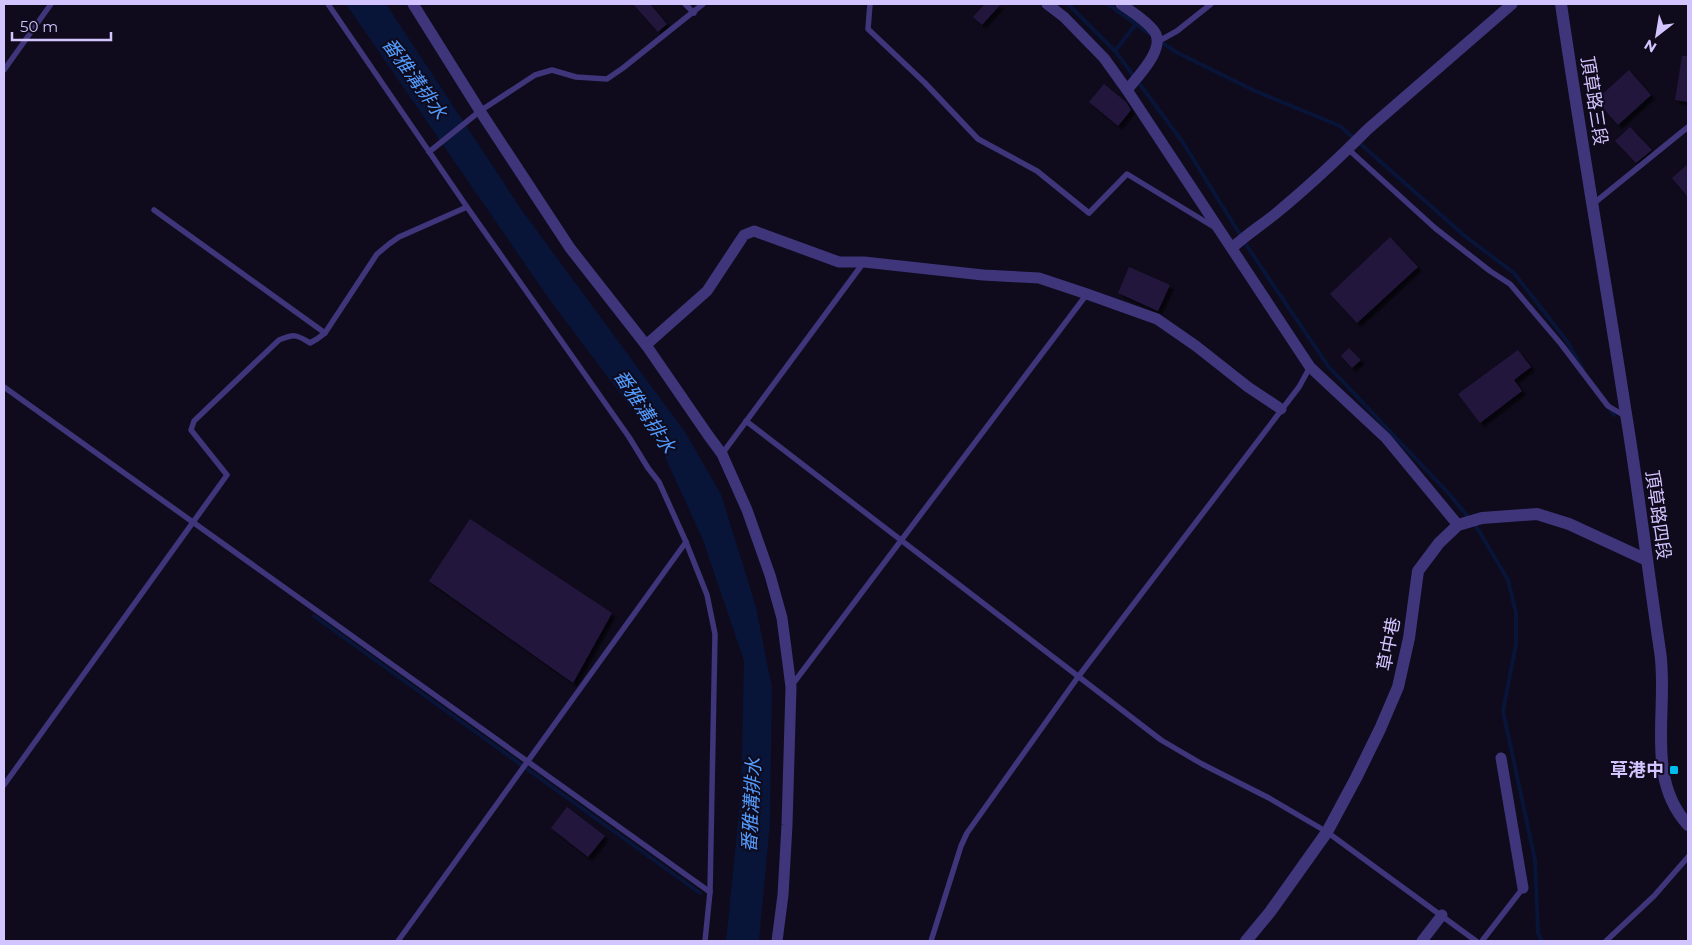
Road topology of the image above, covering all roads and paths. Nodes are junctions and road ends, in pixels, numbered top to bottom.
1 (51, 4) edge
2 (328, 4) edge
3 (413, 4) edge
4 (685, 4) edge
5 (703, 4) edge
6 (870, 4) edge
7 (1046, 4) edge
8 (1121, 4) edge
9 (1211, 4) edge
10 (1512, 4) edge
11 (1561, 4) edge
12 (694, 12) junction
13 (1159, 41) junction
14 (4, 70) edge
15 (1127, 90) junction
16 (480, 111) junction
17 (1688, 127) edge
18 (1348, 149) junction
19 (429, 152) junction
20 (1592, 205) junction
21 (467, 207) junction
22 (154, 210) dead end
23 (1220, 231) junction
24 (1239, 242) junction
25 (864, 262) junction
26 (1087, 294) junction
27 (325, 333) junction
28 (646, 345) junction
29 (1310, 367) junction
30 (4, 387) edge
31 (1281, 409) junction
32 (1627, 417) junction
33 (746, 421) junction
34 (722, 454) junction
35 (191, 522) junction
36 (1461, 524) junction
37 (901, 541) junction
38 (686, 542) junction
39 (1646, 560) junction
40 (1078, 677) junction
41 (791, 687) junction
42 (1501, 758) dead end
43 (528, 761) junction
44 (4, 785) edge
45 (1688, 824) edge
46 (1327, 832) junction
47 (1688, 857) edge
48 (1524, 888) joint
49 (710, 892) junction
50 (1442, 915) junction
51 (398, 941) edge
52 (705, 941) edge
53 (778, 941) edge
54 (931, 941) edge
55 (1246, 941) edge
56 (1422, 941) edge
57 (1476, 941) edge
58 (1482, 941) edge
59 (1606, 941) edge

1 - 14 lane
2 - 19 lane
3 - 16 street
4 - 12 lane
5 - 12 lane
6 - 23 lane
7 - 15 street
8 - 13 street
9 - 13 lane
10 - 18 street
11 - 20 street, 頂草路三段
12 - 16 lane
13 - 15 street
15 - 23 street
16 - 19 lane
16 - 28 street
17 - 20 lane
18 - 24 street
18 - 32 lane
19 - 21 lane
20 - 32 street, 頂草路四段
21 - 27 lane
21 - 38 lane
22 - 27 lane
23 - 24 street
24 - 29 street
25 - 26 street
25 - 28 street
25 - 33 lane
26 - 31 street
26 - 37 lane
27 - 35 lane
28 - 34 street
29 - 31 lane
29 - 36 street
30 - 35 lane
31 - 40 lane
32 - 39 street, 頂草路四段
33 - 34 lane
33 - 37 lane
34 - 41 street
35 - 43 lane
35 - 44 lane
36 - 39 street
36 - 46 street, 草中巷
37 - 40 lane
37 - 41 lane
38 - 43 lane
38 - 49 lane
39 - 45 street, 頂草路四段
40 - 46 lane
40 - 54 lane
41 - 53 street
42 - 48 street
43 - 49 lane
43 - 51 lane
46 - 50 lane
46 - 55 street, 草中巷
47 - 59 lane
48 - 58 lane
49 - 52 lane
50 - 56 street
50 - 57 lane

